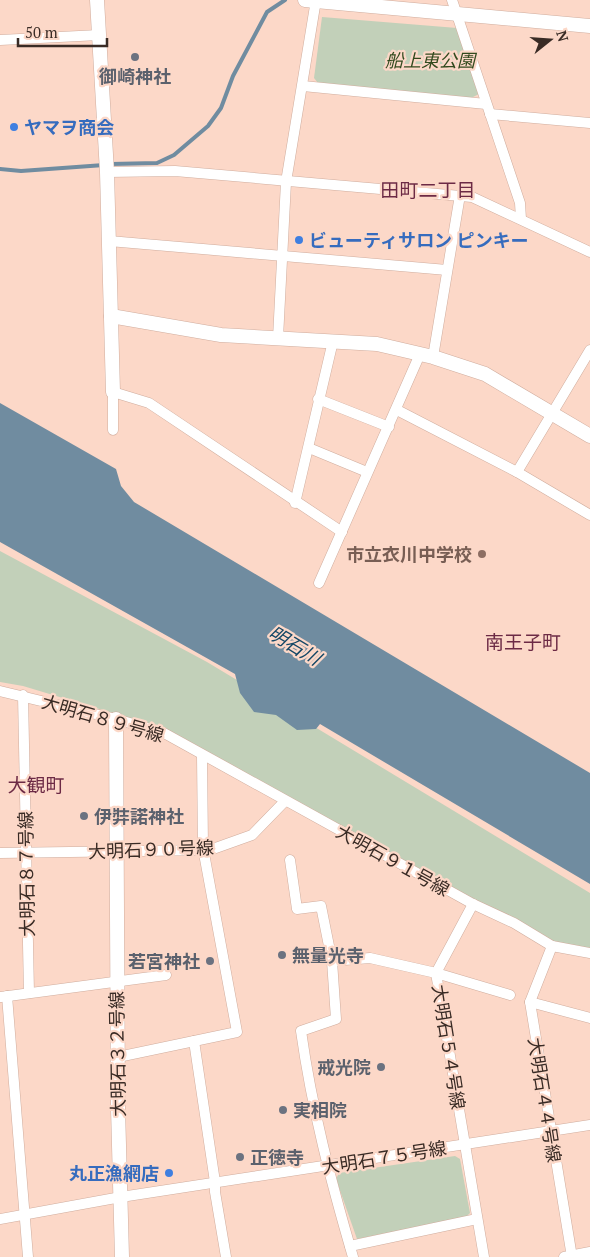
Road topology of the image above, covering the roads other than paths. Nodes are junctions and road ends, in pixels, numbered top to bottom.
1 (97, 0) edge
2 (312, 0) edge
3 (454, 6) edge
4 (590, 26) edge
5 (99, 36) junction
6 (0, 40) edge
7 (302, 86) junction
8 (486, 104) junction
9 (490, 114) junction
10 (590, 122) edge
11 (107, 172) junction
12 (286, 182) junction
13 (460, 196) junction
14 (521, 219) junction
15 (109, 241) junction
16 (590, 252) edge
17 (282, 256) junction
18 (447, 270) junction
19 (111, 316) junction
20 (278, 338) junction
21 (333, 341) junction
22 (590, 350) edge
23 (427, 355) junction
24 (113, 392) junction
25 (318, 398) junction
26 (397, 410) junction
27 (553, 412) junction
28 (389, 427) junction
29 (113, 430) dead end
30 (590, 436) edge
31 (309, 448) junction
32 (368, 472) junction
33 (517, 472) junction
34 (295, 503) junction
35 (590, 515) edge
36 (342, 532) junction
37 (319, 583) dead end
38 (0, 691) edge
39 (23, 695) junction
40 (116, 718) junction
41 (202, 755) junction
42 (285, 801) junction
43 (203, 848) junction
44 (116, 851) junction
45 (0, 853) edge
46 (26, 853) junction
47 (290, 860) dead end
48 (474, 904) junction
49 (552, 946) junction
50 (590, 953) edge
51 (332, 961) junction
52 (436, 973) junction
53 (166, 975) dead end
54 (116, 982) junction
55 (28, 993) junction
56 (510, 996) dead end
57 (3, 997) edge
58 (530, 1002) junction
59 (590, 1018) edge
60 (194, 1041) junction
61 (118, 1057) junction
62 (590, 1125) edge
63 (550, 1131) junction
64 (464, 1143) junction
65 (326, 1165) junction
66 (215, 1182) junction
67 (121, 1197) junction
68 (24, 1214) junction
69 (0, 1219) edge
70 (477, 1219) junction
71 (350, 1246) junction
72 (590, 1252) edge
73 (569, 1256) edge
74 (28, 1257) edge
75 (122, 1257) edge
76 (226, 1257) edge
77 (353, 1257) edge
78 (484, 1257) edge

1 - 5 street
2 - 3 street
2 - 7 street
3 - 4 street
3 - 8 street
5 - 6 street
5 - 11 street
7 - 8 street
7 - 12 street
8 - 9 street
9 - 10 street
9 - 14 street
11 - 12 street
11 - 15 street
12 - 13 street
12 - 17 street
13 - 14 street
13 - 18 street
14 - 16 street
15 - 17 street
15 - 19 street
17 - 18 street
17 - 20 street
18 - 23 street
19 - 20 street
19 - 24 street
20 - 21 street
21 - 23 street
21 - 25 street
22 - 27 street
23 - 26 street
23 - 27 street
24 - 29 street
24 - 34 street
25 - 28 street
25 - 31 street
26 - 28 street
26 - 33 street
27 - 30 street
27 - 33 street
28 - 32 street
31 - 32 street
31 - 34 street
32 - 36 street
33 - 35 street
34 - 36 street
36 - 37 street
38 - 39 street, 大明石８９号線
39 - 40 street, 大明石８９号線
39 - 46 street, 大明石８７号線
40 - 41 street, 大明石８９号線
40 - 44 street, 大明石３２号線
41 - 42 street, 大明石９１号線
41 - 43 street
42 - 43 street, 大明石９０号線
42 - 48 street, 大明石９１号線
43 - 44 street, 大明石９０号線
43 - 60 street
44 - 46 street, 大明石９０号線
44 - 54 street, 大明石３２号線
45 - 46 street, 大明石９０号線
46 - 55 street, 大明石８７号線
47 - 51 street
48 - 49 street, 大明石９１号線
48 - 52 street, 大明石５４号線
49 - 50 street, 大明石９１号線
49 - 58 street
51 - 52 street
51 - 65 street
52 - 56 street
52 - 64 street, 大明石５４号線
53 - 54 street
54 - 55 street
54 - 61 street, 大明石３２号線
55 - 57 street
57 - 68 street
58 - 59 street
58 - 63 street, 大明石４４号線
60 - 61 street
60 - 66 street
61 - 67 street, 大明石３２号線
62 - 63 street, 大明石７５号線
63 - 64 street, 大明石７５号線
63 - 73 street, 大明石４４号線
64 - 65 street, 大明石７５号線
64 - 70 street, 大明石５４号線
65 - 66 street, 大明石７５号線
65 - 71 street
66 - 67 street, 大明石７５号線
66 - 76 street
67 - 68 street, 大明石７５号線
67 - 75 street, 大明石３２号線
68 - 69 street, 大明石７５号線
68 - 74 street
70 - 71 street
70 - 78 street, 大明石５４号線
71 - 77 street
72 - 73 street

